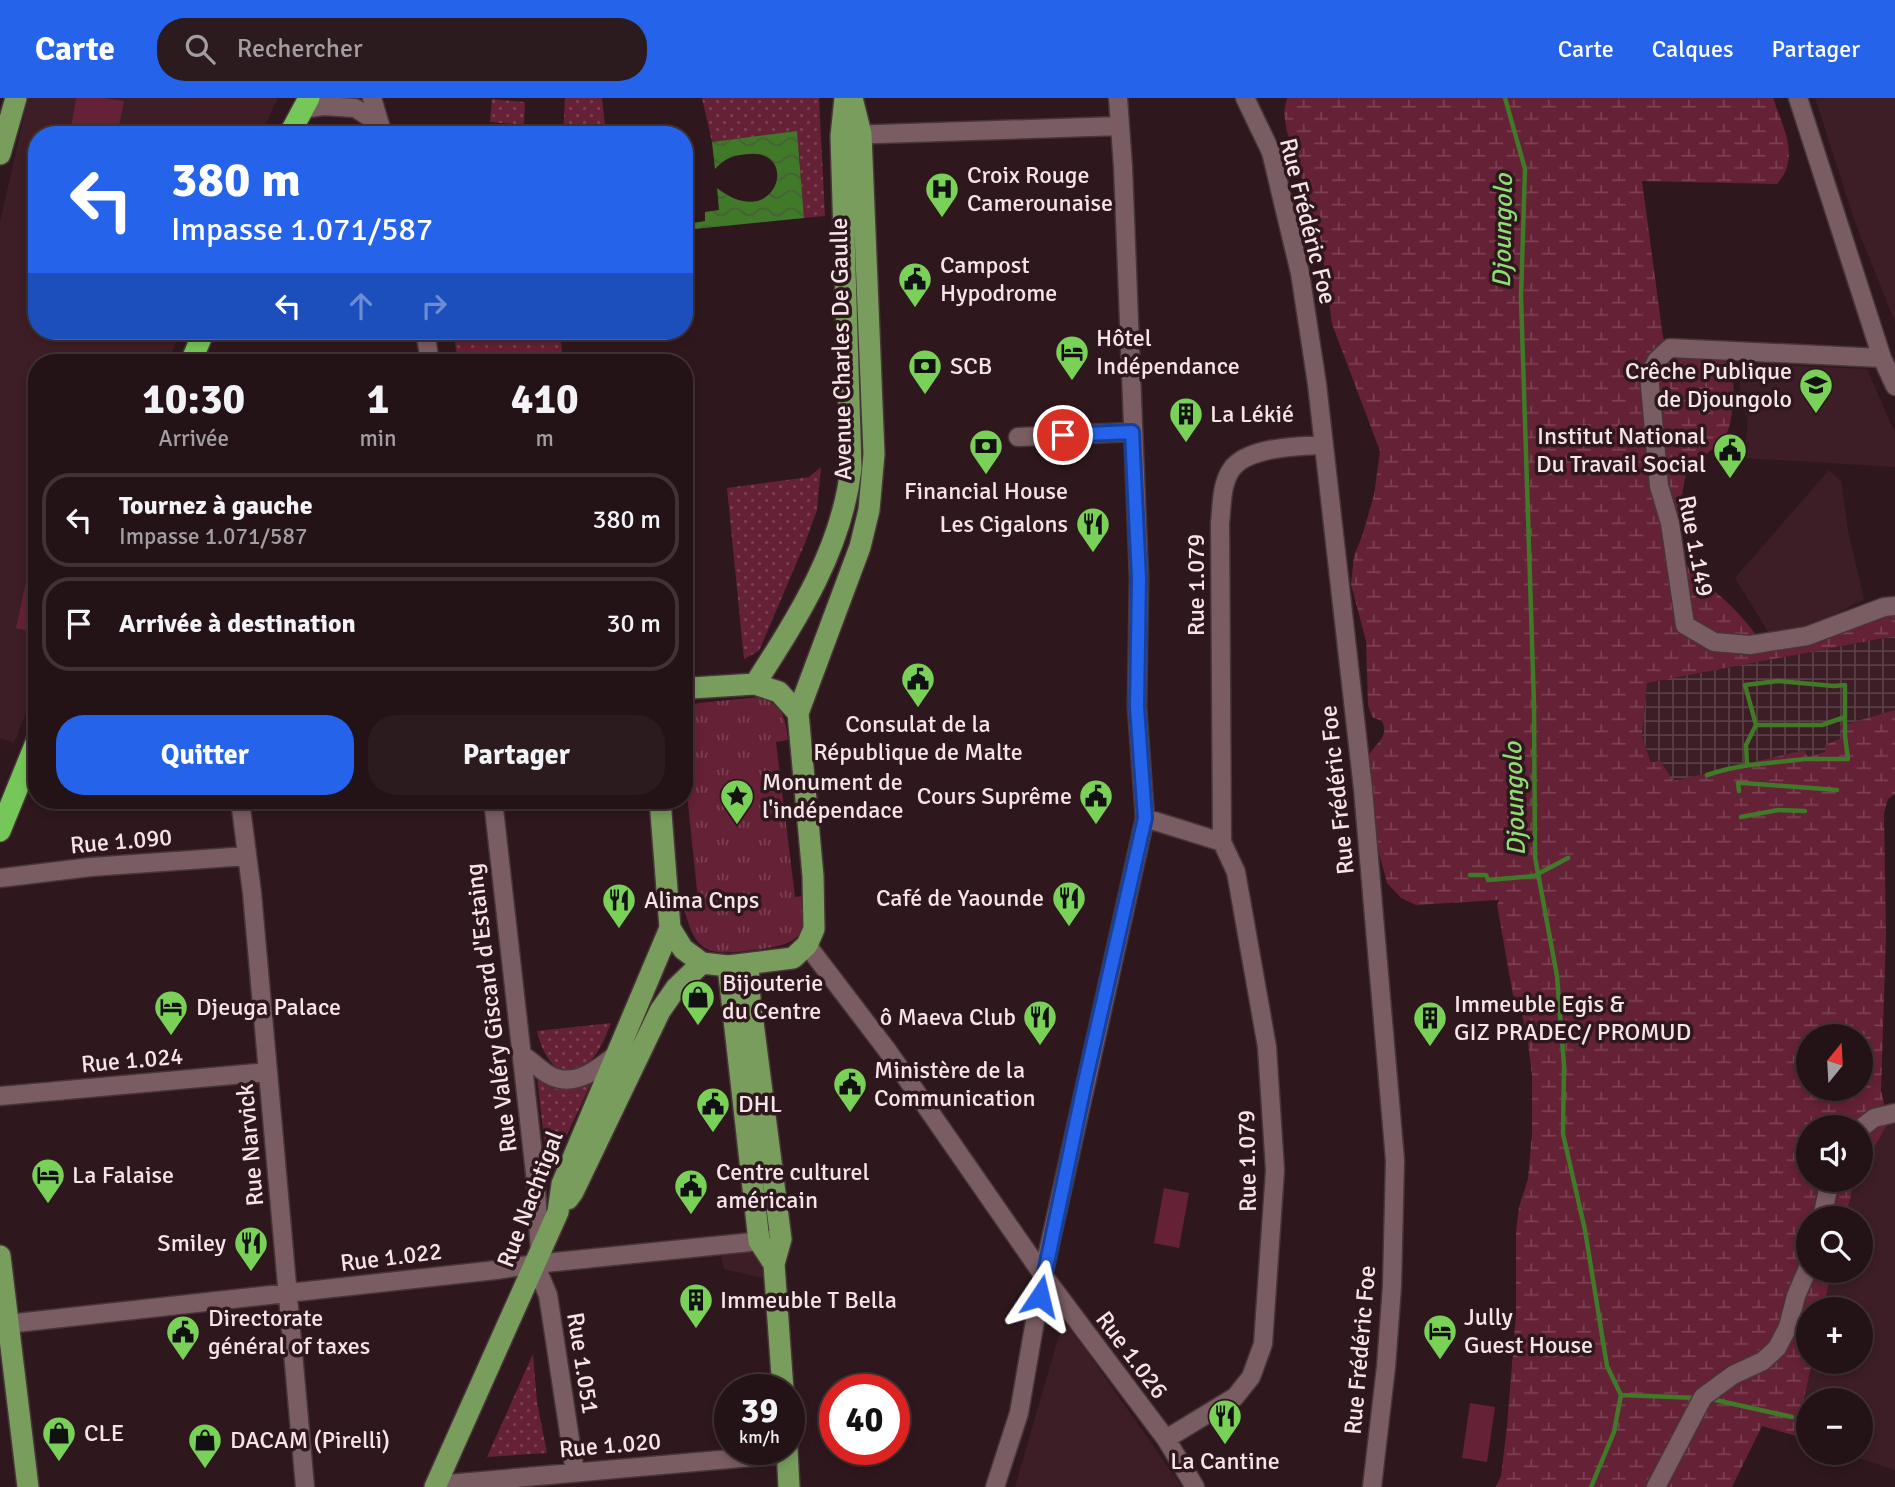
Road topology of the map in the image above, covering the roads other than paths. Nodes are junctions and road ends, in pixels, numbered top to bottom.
1 (16, 98) edge
2 (372, 98) edge
3 (845, 98) edge
4 (852, 98) edge
5 (1118, 98) edge
6 (1245, 98) edge
7 (1798, 98) edge
8 (306, 103) edge
9 (294, 126) edge
10 (378, 126) edge
11 (381, 126) edge
12 (1120, 127) junction
13 (851, 135) junction
14 (0, 154) edge
15 (1882, 358) junction
16 (1895, 386) edge
17 (1132, 432) junction
18 (1018, 437) dead end
19 (1323, 445) junction
20 (1895, 606) edge
21 (755, 684) junction
22 (693, 688) edge
23 (798, 713) junction
24 (28, 761) edge
25 (241, 809) edge
26 (494, 809) edge
27 (661, 809) edge
28 (1145, 818) junction
29 (3, 821) edge
30 (1222, 842) junction
31 (247, 856) junction
32 (0, 878) edge
33 (670, 928) junction
34 (807, 945) junction
35 (702, 963) junction
36 (738, 965) junction
37 (618, 1053) junction
38 (523, 1055) junction
39 (268, 1072) junction
40 (0, 1097) edge
41 (1895, 1113) edge
42 (1873, 1119) edge
43 (558, 1212) junction
44 (781, 1239) junction
45 (759, 1241) junction
46 (0, 1256) edge
47 (537, 1258) junction
48 (774, 1264) junction
49 (1043, 1275) junction
50 (1802, 1283) edge
51 (288, 1293) junction
52 (6, 1324) junction
53 (782, 1374) edge
54 (1166, 1439) junction
55 (714, 1458) edge
56 (788, 1465) edge
57 (575, 1472) junction
58 (436, 1486) edge
59 (28, 1487) edge
60 (305, 1487) edge
61 (789, 1487) edge
62 (995, 1487) edge
63 (1195, 1487) edge
64 (1372, 1487) edge
65 (1656, 1487) edge

1 - 14 main road
2 - 11 street
3 - 13 main road, Avenue Charles De Gaulle
4 - 13 main road, Avenue Charles De Gaulle
5 - 12 street
6 - 19 street, Rue Frédéric Foe
7 - 15 street
8 - 9 highway
8 - 10 street
12 - 13 street
12 - 17 street
13 - 21 main road, Avenue Charles De Gaulle
13 - 23 main road, Avenue Charles De Gaulle
15 - 16 street
15 - 20 street, Rue 1.149
17 - 18 street
17 - 28 street
19 - 30 street, Rue 1.079
19 - 64 street, Rue Frédéric Foe
21 - 22 main road
21 - 23 main road
23 - 34 main road
24 - 29 highway
25 - 31 street, Rue Narvick
26 - 38 street, Rue Valéry Giscard d'Estaing
27 - 33 main road
28 - 30 street
28 - 49 street
30 - 54 street, Rue 1.079
31 - 32 street, Rue 1.090
31 - 39 street, Rue Narvick
33 - 35 main road
33 - 37 main road, Rue Nachtigal
34 - 36 main road
34 - 49 street, Rue 1.026
35 - 36 main road
35 - 43 main road
36 - 44 main road
36 - 45 main road
37 - 38 street
37 - 43 main road, Rue Nachtigal
38 - 47 street, Rue Valéry Giscard d'Estaing
39 - 40 street, Rue 1.024
39 - 51 street, Rue Narvick
41 - 42 street
43 - 47 main road, Rue Nachtigal
44 - 45 street, Rue 1.022
44 - 48 main road
45 - 47 street, Rue 1.022
45 - 48 main road
46 - 52 main road
47 - 51 street, Rue 1.022
47 - 57 street, Rue 1.051
47 - 58 main road, Rue Nachtigal
48 - 53 main road
49 - 54 street, Rue 1.026
49 - 62 street
50 - 65 street
51 - 52 street, Rue 1.022
51 - 60 street, Rue Narvick
52 - 59 main road
54 - 63 street, Rue 1.026
55 - 57 street, Rue 1.020
56 - 61 main road
57 - 58 street, Rue 1.020

